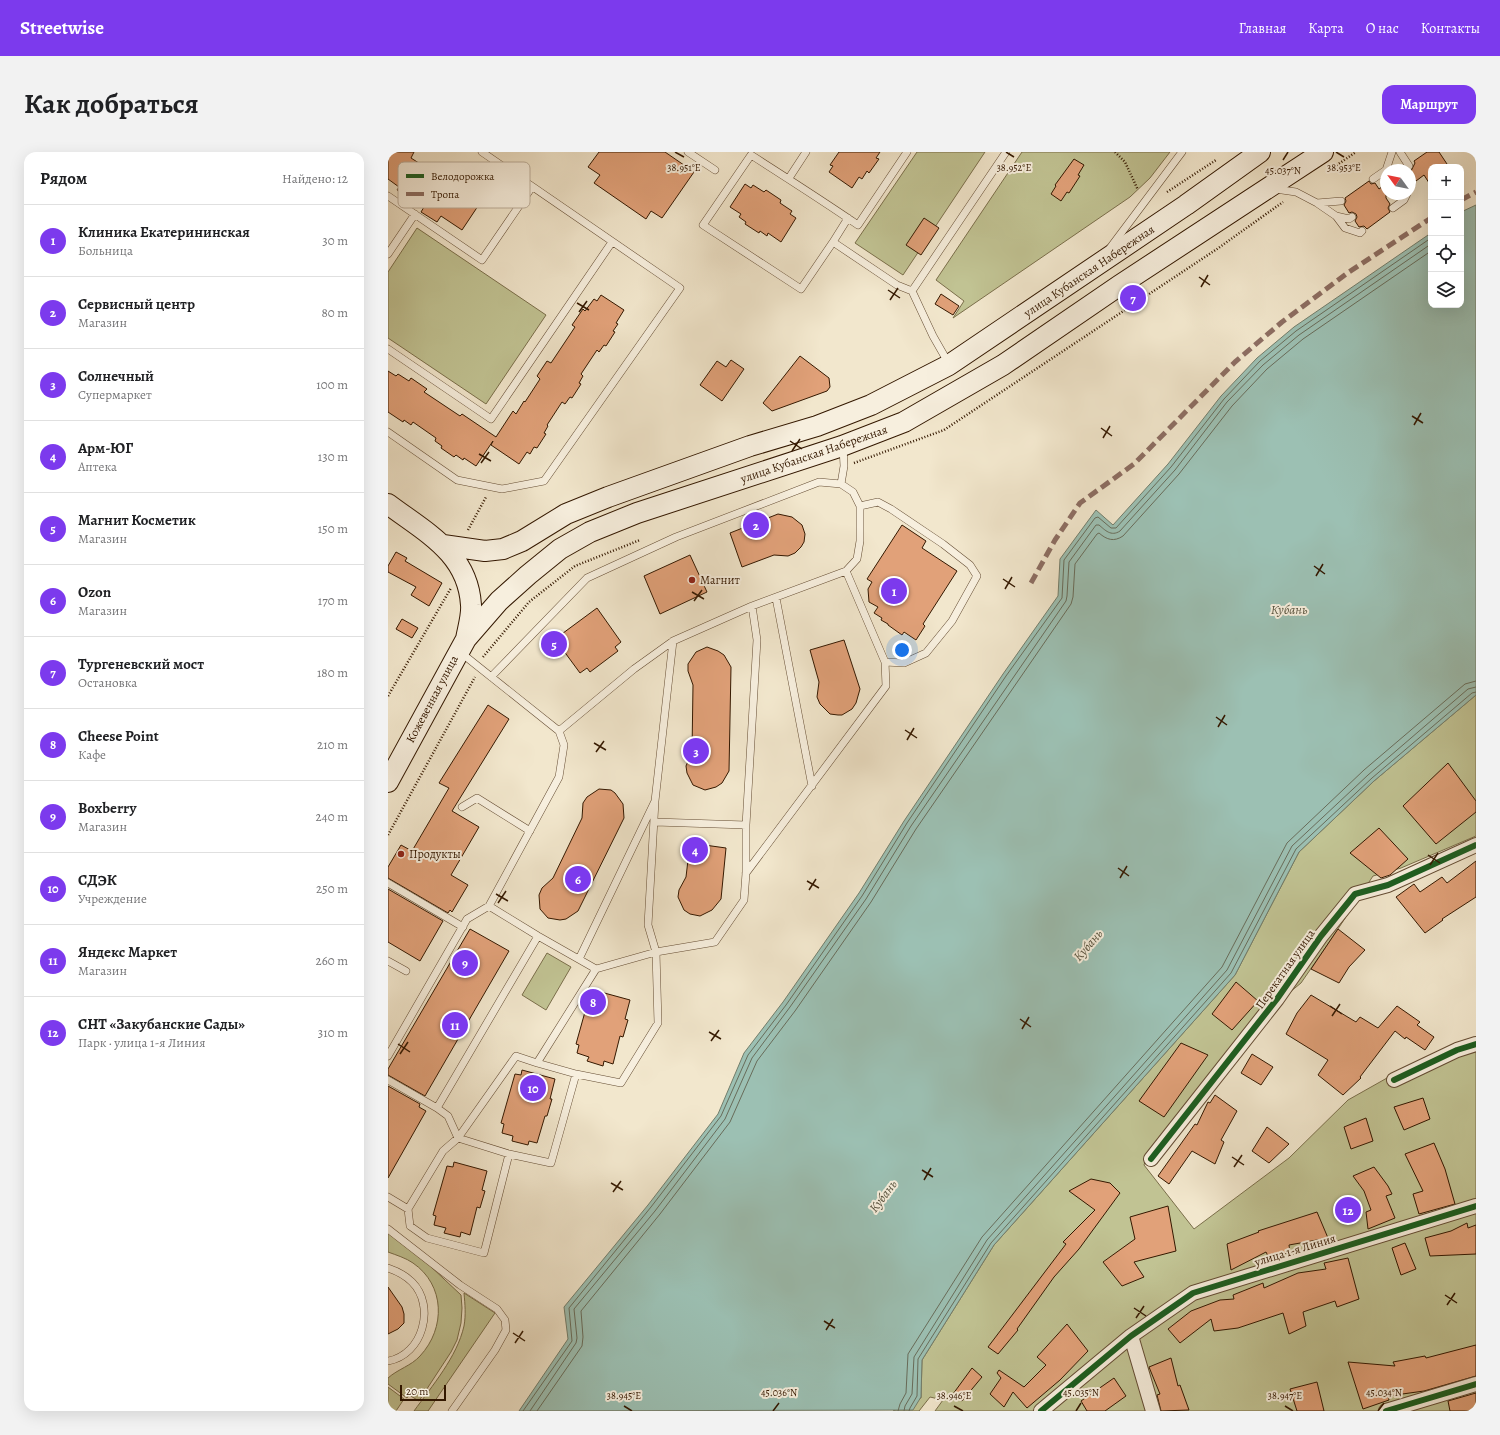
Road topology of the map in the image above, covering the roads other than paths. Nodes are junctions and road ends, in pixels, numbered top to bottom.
1 (482, 152) edge
2 (688, 152) edge
3 (806, 152) edge
4 (907, 152) edge
5 (1006, 152) edge
6 (1182, 152) edge
7 (1260, 152) edge
8 (1323, 152) edge
9 (1392, 152) edge
10 (1400, 152) edge
11 (496, 162) edge
12 (1406, 164) edge
13 (715, 170) dead end
14 (789, 178) junction
15 (1373, 179) dead end
16 (532, 187) joint
17 (1269, 188) junction
18 (530, 190) edge
19 (388, 196) edge
20 (1404, 200) edge
21 (1341, 201) dead end
22 (1317, 202) junction
23 (398, 203) edge
24 (406, 208) edge
25 (518, 208) edge
26 (1393, 208) dead end
27 (415, 214) junction
28 (1336, 216) junction
29 (1352, 216) dead end
30 (848, 218) junction
31 (1362, 231) dead end
32 (612, 242) junction
33 (834, 242) junction
34 (388, 254) edge
35 (1096, 267) junction
36 (912, 291) junction
37 (388, 349) edge
38 (950, 365) junction
39 (388, 432) edge
40 (842, 446) junction
41 (840, 484) junction
42 (388, 504) edge
43 (860, 506) junction
44 (443, 545) junction
45 (846, 571) junction
46 (776, 598) junction
47 (752, 606) junction
48 (673, 641) junction
49 (462, 644) junction
50 (885, 662) junction
51 (491, 677) junction
52 (560, 731) junction
53 (388, 782) edge
54 (812, 786) junction
55 (655, 801) junction
56 (462, 807) dead end
57 (655, 822) junction
58 (746, 825) junction
59 (530, 830) junction
60 (1476, 845) edge
61 (746, 873) junction
62 (388, 883) edge
63 (489, 906) junction
64 (463, 927) junction
65 (538, 936) junction
66 (656, 952) junction
67 (579, 959) junction
68 (388, 961) edge
69 (596, 969) junction
70 (406, 971) dead end
71 (1476, 1044) edge
72 (388, 1056) edge
73 (537, 1063) junction
74 (576, 1074) junction
75 (388, 1080) edge
76 (1394, 1080) dead end
77 (436, 1108) junction
78 (458, 1138) junction
79 (510, 1154) junction
80 (1151, 1159) dead end
81 (388, 1197) edge
82 (1476, 1206) edge
83 (408, 1209) junction
84 (388, 1229) edge
85 (388, 1268) edge
86 (1130, 1336) junction
87 (388, 1361) edge
88 (1476, 1384) edge
89 (452, 1411) edge
90 (1041, 1411) edge
91 (1152, 1411) edge
92 (1386, 1411) edge

1 - 11 lane
2 - 13 lane
3 - 14 lane
4 - 30 lane
5 - 36 lane
6 - 35 lane
7 - 35 main road, улица Кубанская Набережная
8 - 17 main road, улица Кубанская Набережная
9 - 15 lane
10 - 12 lane
14 - 30 lane
14 - 33 lane
16 - 18 lane
16 - 32 lane
17 - 22 lane
17 - 40 main road, улица Кубанская Набережная
19 - 23 lane
20 - 26 lane
21 - 22 lane
22 - 28 lane
24 - 27 lane
25 - 27 lane
27 - 34 lane
28 - 29 lane
28 - 31 lane
30 - 33 lane
32 - 37 lane
32 - 39 lane
33 - 36 lane
35 - 38 main road, улица Кубанская Набережная
36 - 38 lane
38 - 44 main road, улица Кубанская Набережная
40 - 41 lane
40 - 49 main road, улица Кубанская Набережная
41 - 43 lane
41 - 51 lane
42 - 44 main road
43 - 45 lane
43 - 50 lane
44 - 49 main road
45 - 46 lane
45 - 50 lane
46 - 47 lane
46 - 54 lane
47 - 48 lane
47 - 58 lane
48 - 52 lane
48 - 55 lane
49 - 51 lane
49 - 53 main road, Кожевенная улица
50 - 54 lane
51 - 52 lane
52 - 59 lane
54 - 61 lane
55 - 57 lane
55 - 67 lane
56 - 59 lane
57 - 58 lane
57 - 66 lane
58 - 61 lane
59 - 63 lane
60 - 80 street, Перекатная улица
61 - 66 lane
62 - 64 lane
63 - 64 lane
63 - 65 lane
64 - 72 lane
65 - 67 lane
65 - 77 lane
66 - 69 lane
66 - 74 lane
67 - 69 lane
68 - 70 lane
69 - 73 lane
71 - 76 street
73 - 74 lane
73 - 78 lane
74 - 79 lane
75 - 77 lane
77 - 78 lane
78 - 79 lane
78 - 83 lane
79 - 83 lane
81 - 83 lane
82 - 86 street, улица 1-я Линия
84 - 89 lane
85 - 87 lane
86 - 90 street, улица 1-я Линия
86 - 91 street
88 - 92 street

